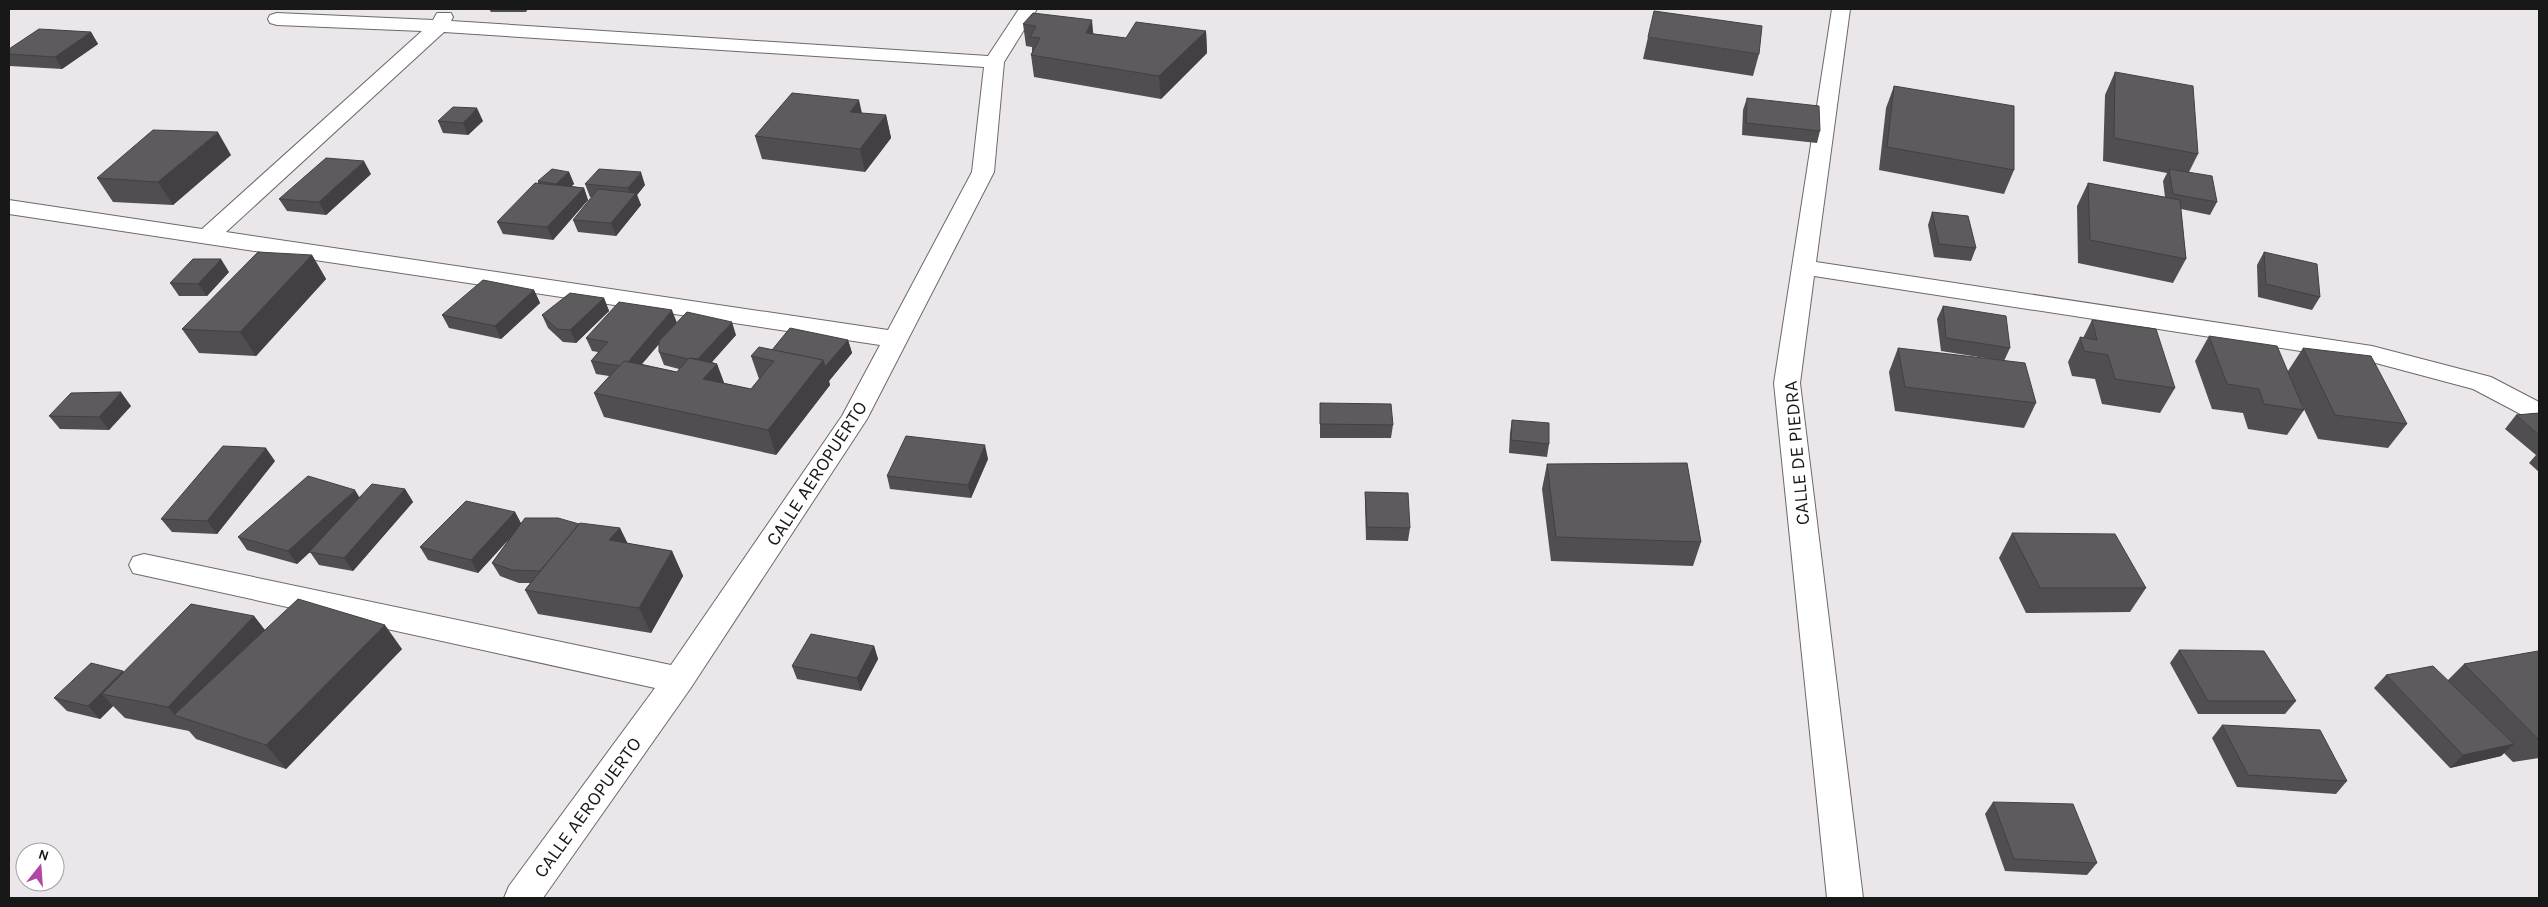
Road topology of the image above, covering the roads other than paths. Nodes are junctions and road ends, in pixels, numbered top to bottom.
1 (1028, 9) edge
2 (1841, 9) edge
3 (444, 17) edge
4 (277, 20) dead end
5 (994, 62) junction
6 (9, 207) edge
7 (209, 235) junction
8 (1803, 267) junction
9 (895, 339) junction
10 (2539, 413) edge
11 (144, 565) dead end
12 (678, 680) junction
13 (522, 898) edge
14 (1845, 898) edge

1 - 5 street, CALLE AEROPUERTO
2 - 8 street, CALLE DE PIEDRA
3 - 4 street
3 - 5 street
3 - 7 street
5 - 9 street, CALLE AEROPUERTO
6 - 7 street
7 - 9 street
8 - 10 street
8 - 14 street, CALLE DE PIEDRA
9 - 12 street, CALLE AEROPUERTO
11 - 12 street
12 - 13 street, CALLE AEROPUERTO

